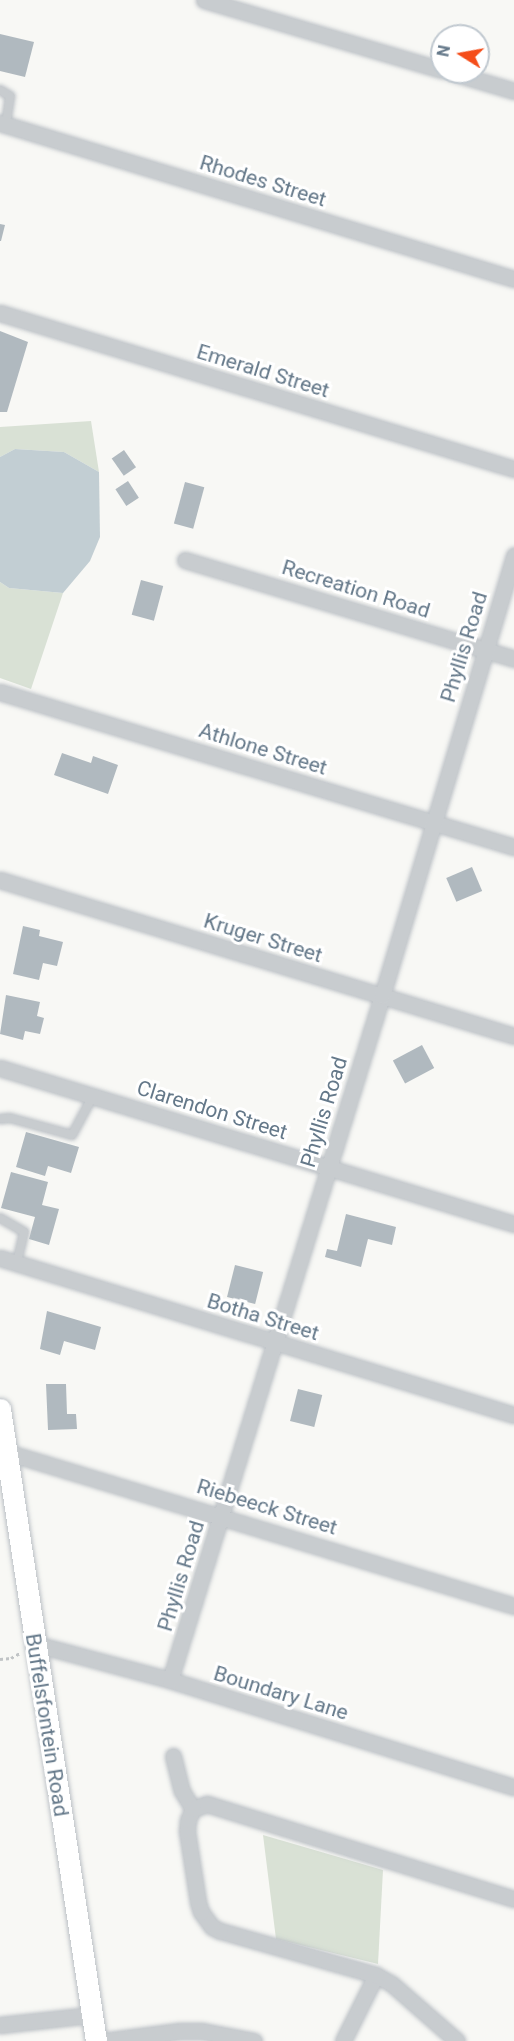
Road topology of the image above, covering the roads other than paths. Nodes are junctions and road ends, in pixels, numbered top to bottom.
1 (204, 0) edge
2 (430, 66) edge
3 (490, 84) edge
4 (0, 90) edge
5 (514, 91) edge
6 (3, 124) edge
7 (514, 279) edge
8 (0, 313) edge
9 (514, 469) edge
10 (514, 555) edge
11 (185, 560) dead end
12 (485, 651) junction
13 (514, 659) edge
14 (0, 692) edge
15 (435, 823) junction
16 (514, 847) edge
17 (0, 880) edge
18 (382, 996) junction
19 (514, 1036) edge
20 (0, 1068) edge
21 (93, 1096) junction
22 (0, 1119) edge
23 (328, 1167) junction
24 (0, 1218) edge
25 (514, 1224) edge
26 (0, 1258) edge
27 (17, 1263) junction
28 (275, 1342) junction
29 (0, 1409) edge
30 (514, 1415) edge
31 (6, 1452) junction
32 (222, 1515) junction
33 (514, 1605) edge
34 (35, 1644) junction
35 (170, 1680) junction
36 (173, 1756) dead end
37 (514, 1787) edge
38 (193, 1809) junction
39 (514, 1899) edge
40 (376, 1974) junction
41 (91, 2015) junction
42 (0, 2025) edge
43 (96, 2041) edge
44 (104, 2041) edge
45 (254, 2041) edge
46 (343, 2041) edge
47 (457, 2041) edge

1 - 2 street
3 - 5 street
4 - 6 lane
6 - 7 street, Rhodes Street
8 - 9 street, Emerald Street
10 - 12 street, Phyllis Road
11 - 12 street, Recreation Road
12 - 13 street, Recreation Road
12 - 15 street, Phyllis Road
14 - 15 street, Athlone Street
15 - 16 street, Athlone Street
15 - 18 street, Phyllis Road
17 - 18 street, Kruger Street
18 - 19 street, Kruger Street
18 - 23 street, Phyllis Road
20 - 21 street, Clarendon Street
21 - 22 lane
21 - 23 street, Clarendon Street
23 - 25 street, Clarendon Street
23 - 28 street, Phyllis Road
24 - 27 lane
26 - 27 street, Botha Street
27 - 28 street, Botha Street
28 - 30 street, Botha Street
28 - 32 street, Phyllis Road
29 - 31 main road, Buffelsfontein Road
31 - 32 street, Riebeeck Street
31 - 34 main road, Buffelsfontein Road
32 - 33 street, Riebeeck Street
32 - 35 street, Phyllis Road
34 - 35 street, Boundary Lane
34 - 41 main road, Buffelsfontein Road
35 - 37 street, Boundary Lane
36 - 38 street
38 - 39 street
38 - 40 street
40 - 46 street
40 - 47 street
41 - 42 street
41 - 43 main road, Buffelsfontein Road
44 - 45 street

